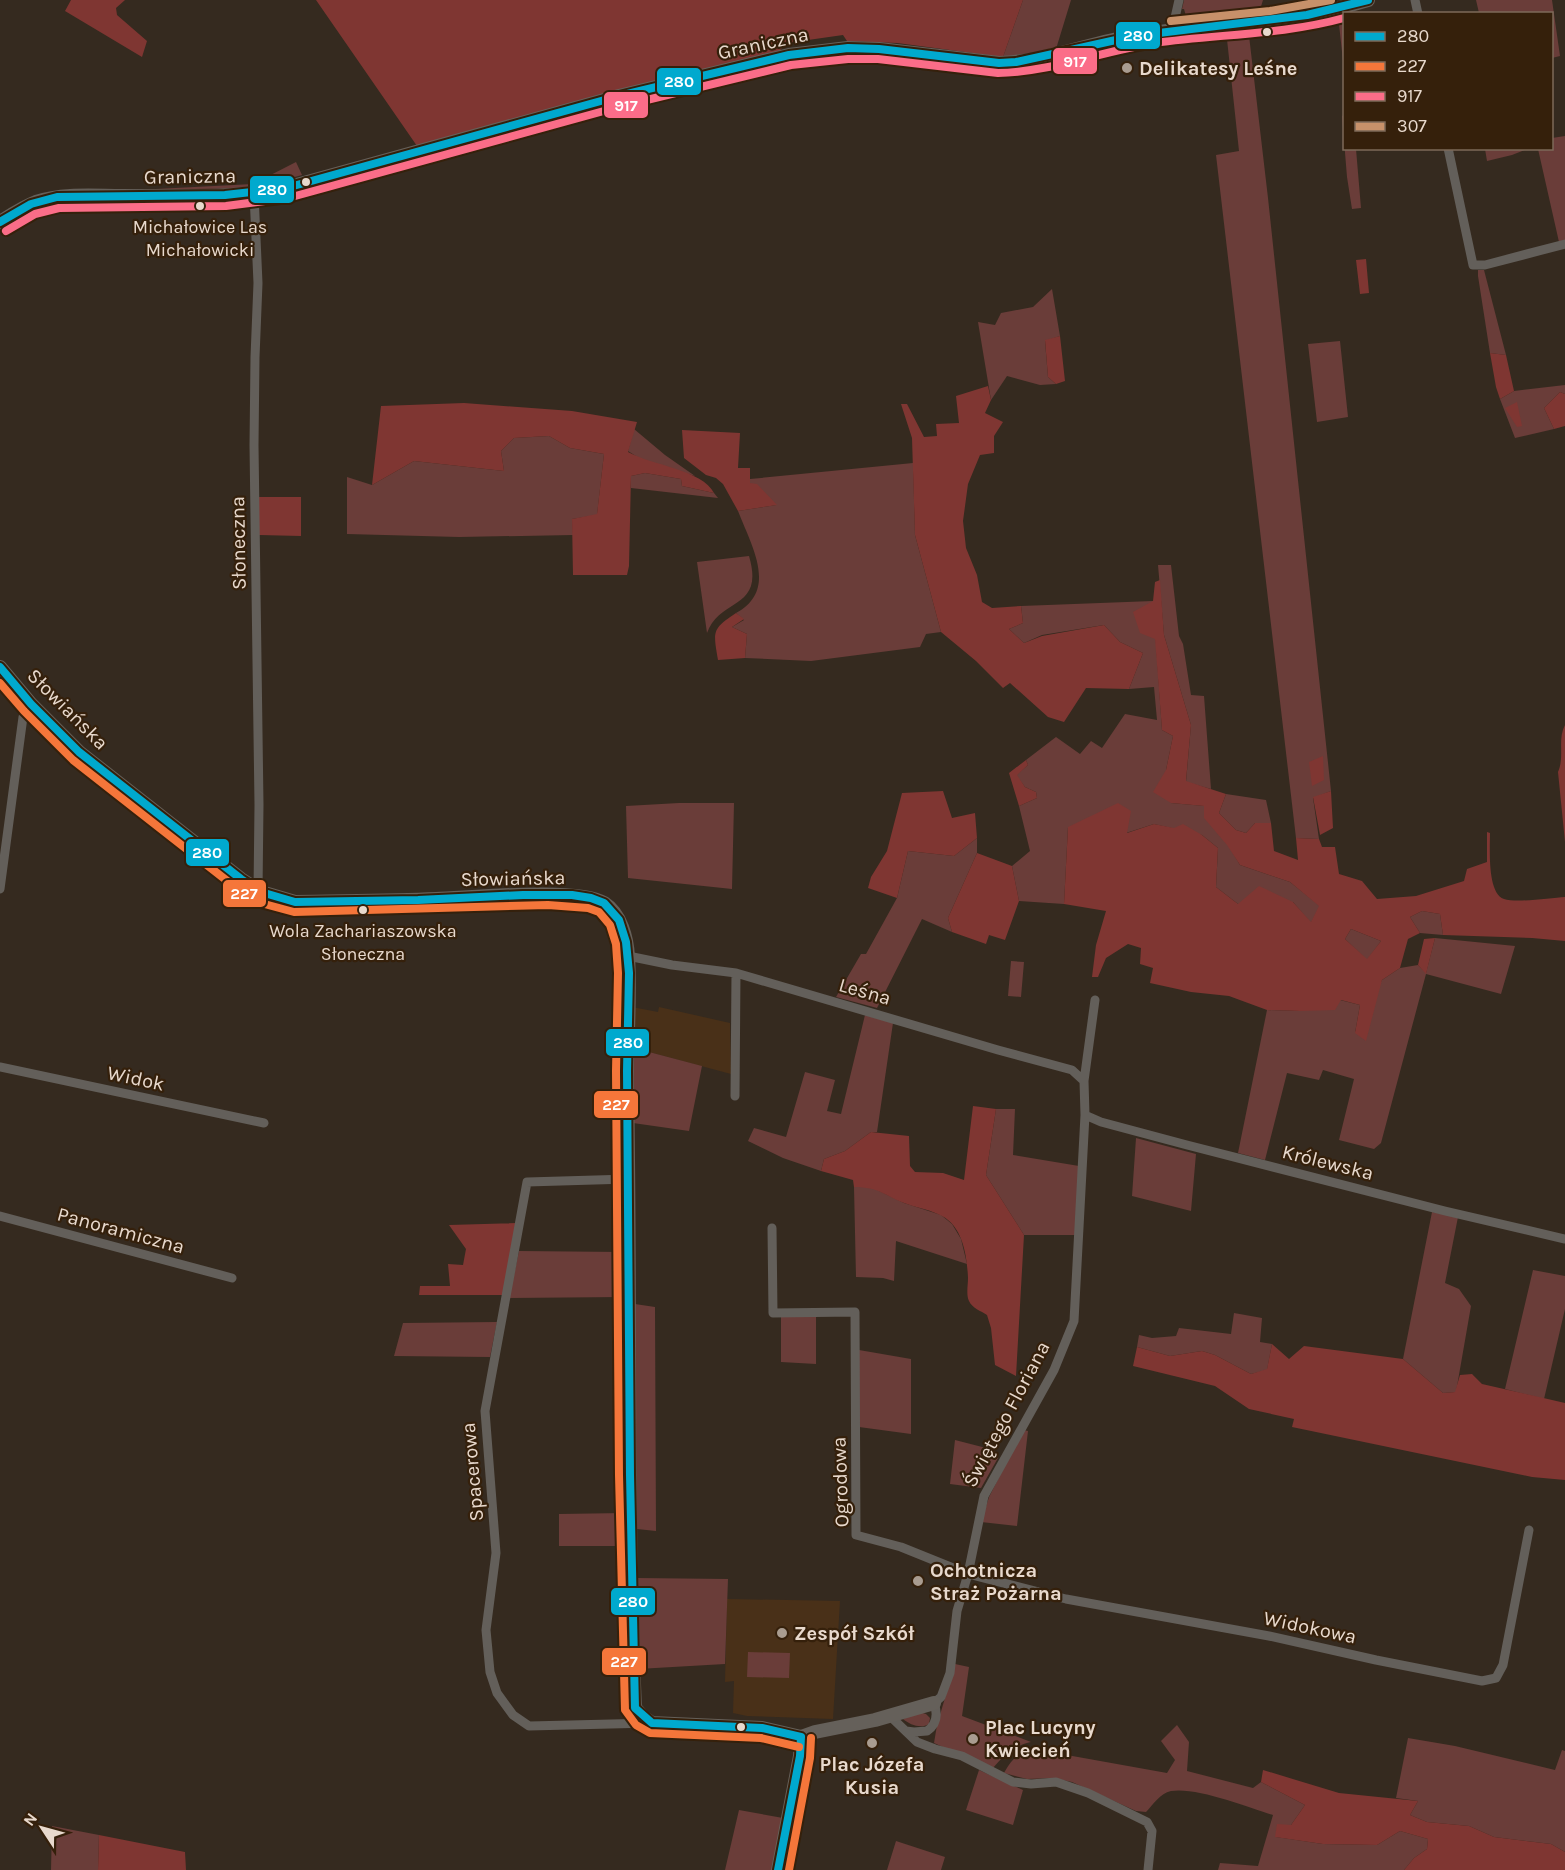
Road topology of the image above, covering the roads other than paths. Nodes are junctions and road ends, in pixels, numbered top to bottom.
1 (1179, 0) edge
2 (1368, 0) edge
3 (1172, 31) junction
4 (1448, 150) edge
5 (254, 194) junction
6 (0, 222) edge
7 (1565, 244) edge
8 (0, 667) edge
9 (31, 704) junction
10 (0, 889) edge
11 (258, 891) junction
12 (628, 956) junction
13 (736, 973) junction
14 (1095, 1000) dead end
15 (0, 1067) edge
16 (1084, 1081) junction
17 (735, 1096) dead end
18 (1085, 1115) junction
19 (264, 1123) dead end
20 (629, 1179) junction
21 (0, 1216) edge
22 (772, 1228) dead end
23 (1565, 1239) edge
24 (232, 1278) dead end
25 (1529, 1530) dead end
26 (968, 1574) junction
27 (934, 1703) junction
28 (890, 1716) junction
29 (652, 1723) junction
30 (934, 1724) junction
31 (906, 1731) junction
32 (801, 1737) junction
33 (930, 1747) junction
34 (778, 1870) edge
35 (1148, 1870) edge

1 - 3 street
2 - 3 street, Graniczna
3 - 5 street, Graniczna
4 - 7 street
5 - 6 street, Graniczna
5 - 11 street, Słoneczna
8 - 9 street, Słowiańska
9 - 10 street
9 - 11 street, Słowiańska
11 - 12 street, Słowiańska
12 - 13 street, Leśna
12 - 20 street, Słowiańska
13 - 16 street, Leśna
13 - 17 street
14 - 16 street, Świętego Floriana
15 - 19 street, Widok
16 - 18 street, Świętego Floriana
18 - 23 street, Królewska
18 - 26 street, Świętego Floriana
20 - 29 street, Słowiańska
20 - 29 street, Spacerowa
21 - 24 street, Panoramiczna
22 - 26 street, Ogrodowa
25 - 26 street, Widokowa
26 - 27 street, Świętego Floriana
27 - 28 street
27 - 30 street
28 - 31 street
28 - 32 street
29 - 32 street
30 - 31 street
30 - 33 street
31 - 33 street
32 - 34 street
33 - 35 street

